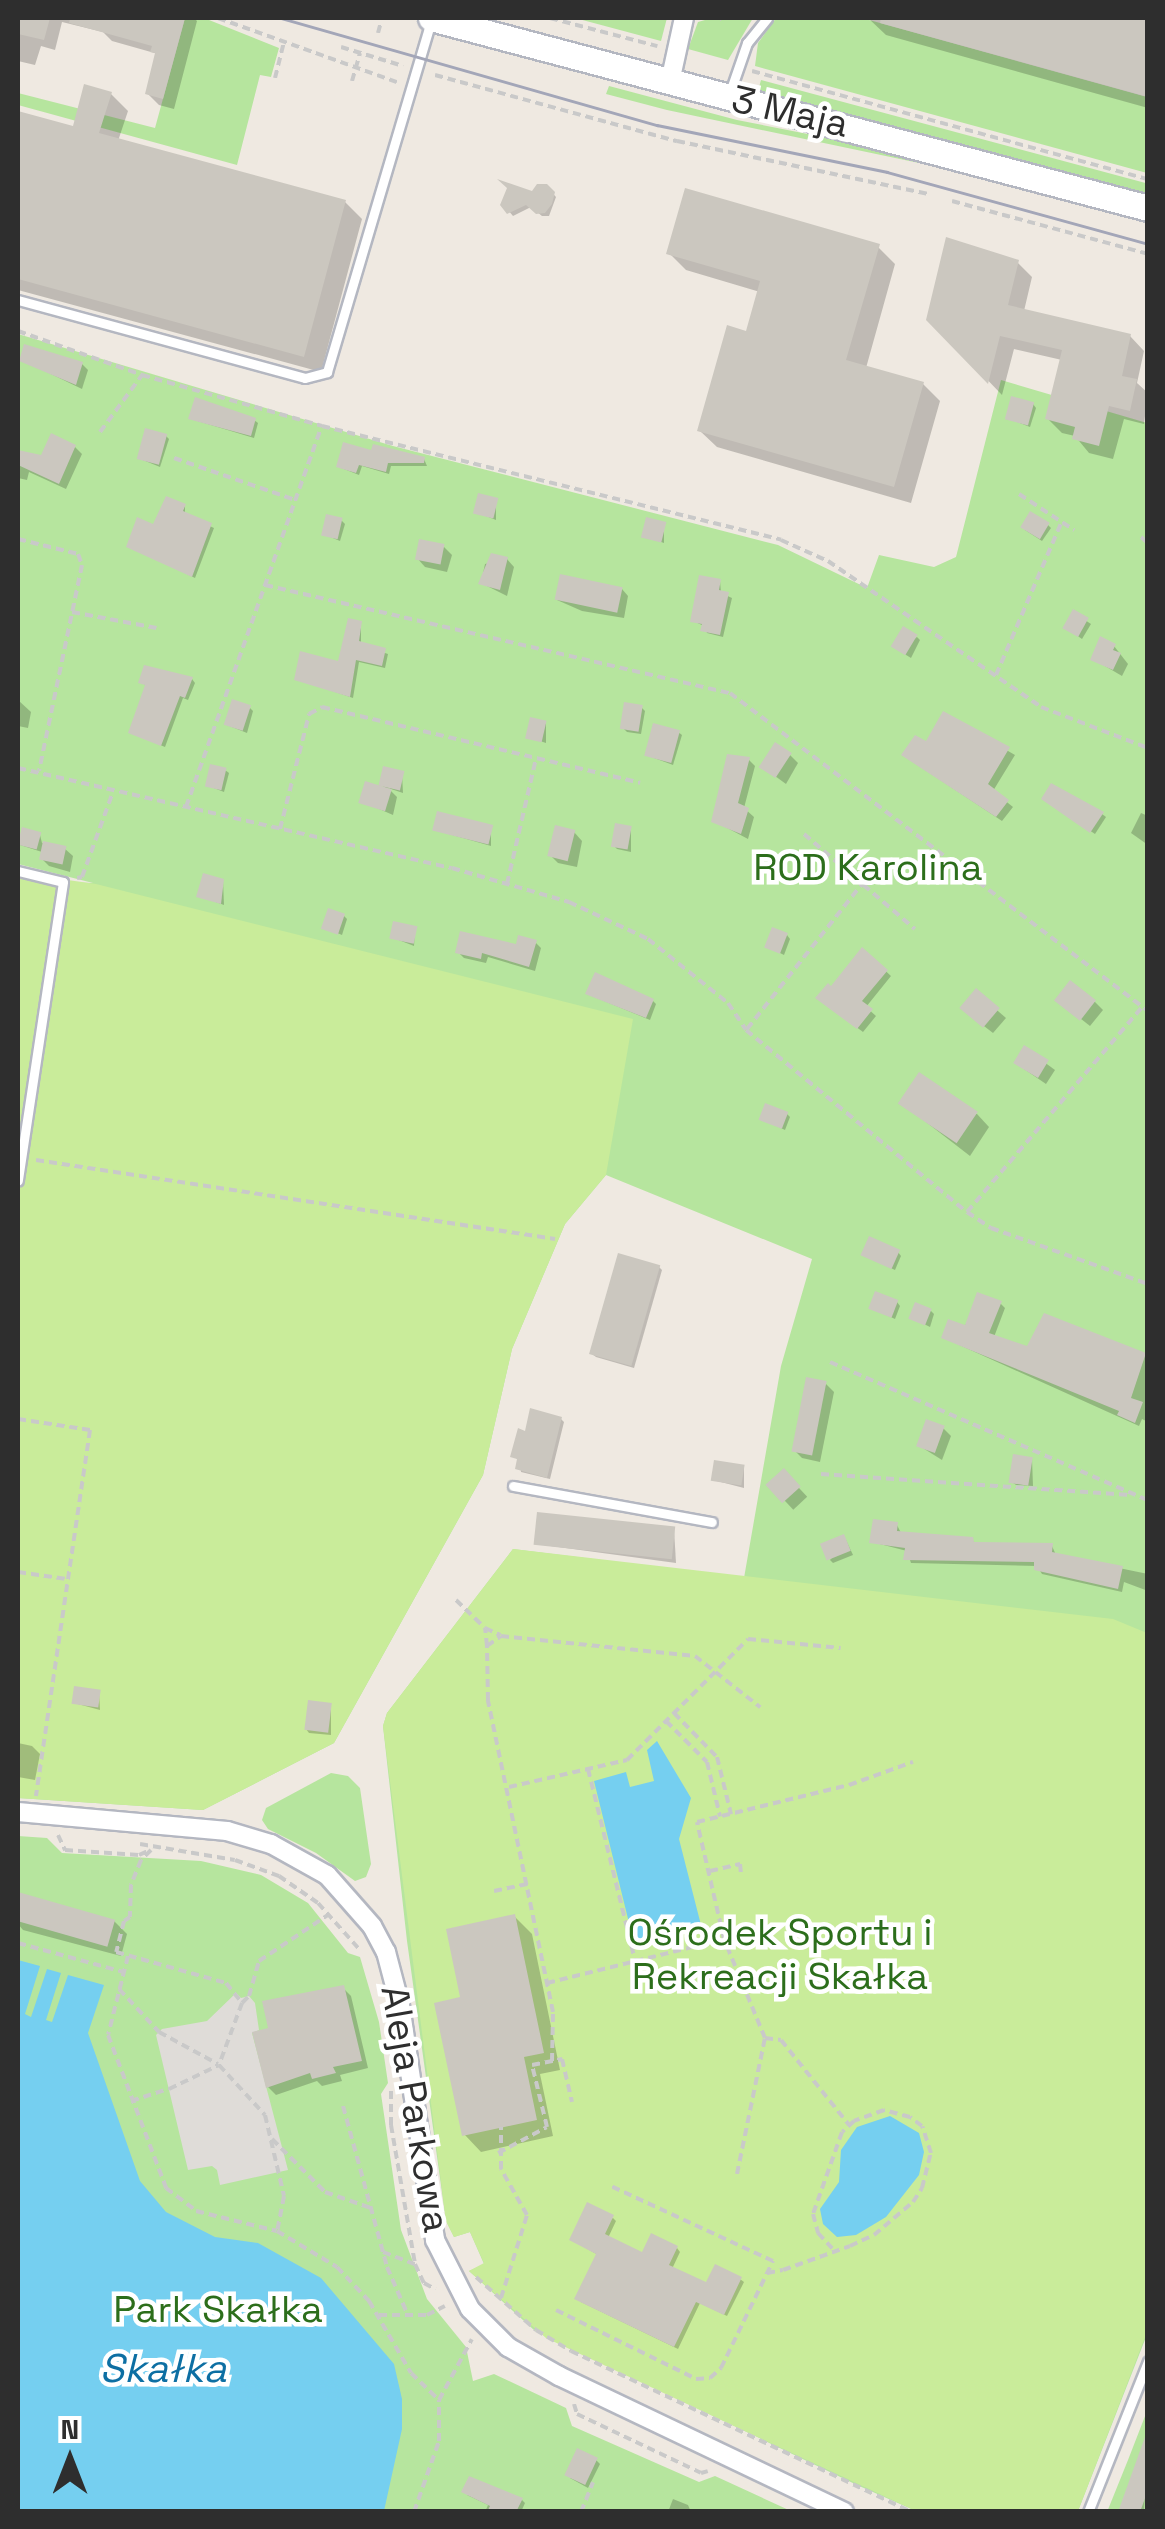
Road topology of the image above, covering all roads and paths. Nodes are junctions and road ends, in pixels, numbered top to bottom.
1 (218, 18) edge
2 (431, 18) edge
3 (550, 18) edge
4 (684, 18) edge
5 (767, 18) edge
6 (381, 22) dead end
7 (378, 33) dead end
8 (284, 43) junction
9 (341, 47) dead end
10 (665, 49) dead end
11 (360, 53) junction
12 (403, 66) dead end
13 (356, 68) junction
14 (758, 72) dead end
15 (435, 75) dead end
16 (274, 78) dead end
17 (352, 82) dead end
18 (670, 82) junction
19 (414, 88) junction
20 (728, 99) junction
21 (1148, 180) edge
22 (928, 194) dead end
23 (952, 200) dead end
24 (1148, 208) edge
25 (1148, 254) edge
26 (18, 300) edge
27 (18, 331) edge
28 (142, 375) junction
29 (322, 426) junction
30 (100, 432) dead end
31 (174, 458) dead end
32 (1020, 494) dead end
33 (295, 500) junction
34 (1061, 523) junction
35 (1074, 530) dead end
36 (1142, 537) dead end
37 (18, 540) edge
38 (1148, 544) edge
39 (265, 585) junction
40 (72, 612) junction
41 (157, 628) dead end
42 (996, 675) junction
43 (1148, 748) edge
44 (536, 758) junction
45 (18, 768) edge
46 (39, 773) junction
47 (640, 784) dead end
48 (113, 790) junction
49 (186, 807) junction
50 (280, 829) junction
51 (804, 834) dead end
52 (18, 871) edge
53 (63, 882) junction
54 (507, 884) junction
55 (862, 884) junction
56 (915, 929) dead end
57 (1144, 1010) edge
58 (746, 1030) junction
59 (21, 1158) junction
60 (18, 1181) edge
61 (967, 1212) junction
62 (554, 1239) dead end
63 (1148, 1284) edge
64 (830, 1362) dead end
65 (18, 1419) edge
66 (821, 1474) dead end
67 (514, 1486) dead end
68 (1136, 1495) junction
69 (1148, 1500) edge
70 (712, 1522) dead end
71 (18, 1572) edge
72 (68, 1579) junction
73 (456, 1600) dead end
74 (485, 1628) junction
75 (501, 1636) junction
76 (487, 1646) junction
77 (841, 1648) dead end
78 (715, 1672) junction
79 (760, 1707) dead end
80 (674, 1713) junction
81 (666, 1721) junction
82 (913, 1762) dead end
83 (588, 1768) junction
84 (507, 1788) junction
85 (35, 1800) dead end
86 (18, 1812) edge
87 (731, 1814) junction
88 (720, 1816) junction
89 (58, 1835) dead end
90 (153, 1849) junction
91 (708, 1871) junction
92 (741, 1874) dead end
93 (527, 1884) junction
94 (494, 1891) dead end
95 (329, 1914) junction
96 (757, 1930) dead end
97 (724, 1939) junction
98 (18, 1944) edge
99 (364, 1951) dead end
100 (128, 1956) junction
101 (635, 1961) junction
102 (123, 1972) junction
103 (547, 1983) junction
104 (119, 1989) junction
105 (242, 2004) junction
106 (765, 2038) junction
107 (552, 2060) junction
108 (219, 2065) junction
109 (394, 2085) dead end
110 (130, 2101) junction
111 (572, 2102) dead end
112 (344, 2106) dead end
113 (849, 2125) junction
114 (501, 2127) dead end
115 (271, 2139) junction
116 (498, 2153) junction
117 (737, 2174) dead end
118 (611, 2186) dead end
119 (371, 2208) junction
120 (278, 2231) junction
121 (835, 2251) junction
122 (383, 2252) junction
123 (415, 2264) junction
124 (767, 2273) junction
125 (466, 2274) dead end
126 (501, 2298) junction
127 (556, 2310) dead end
128 (407, 2313) junction
129 (379, 2316) junction
130 (472, 2339) dead end
131 (1148, 2362) edge
132 (439, 2400) junction
133 (593, 2482) dead end
134 (414, 2512) edge
135 (581, 2512) edge
136 (844, 2512) edge
137 (912, 2512) edge
138 (1088, 2512) edge

1 - 8 path
2 - 18 street, 3 Maja
2 - 19 lane
3 - 10 path
4 - 18 street
5 - 20 lane
6 - 7 path
8 - 13 path
8 - 16 path
9 - 11 path
11 - 12 path
11 - 13 path
13 - 17 path
13 - 19 path
14 - 21 path
15 - 22 path
18 - 20 street, 3 Maja
19 - 26 lane
20 - 24 street, 3 Maja
23 - 25 path
27 - 28 path
28 - 29 path
28 - 30 path
29 - 33 path
29 - 42 path
31 - 33 path
32 - 34 path
33 - 39 path
34 - 35 path
34 - 42 path
36 - 38 path
37 - 40 path
39 - 49 path
39 - 57 path
40 - 41 path
40 - 46 path
42 - 43 path
44 - 47 path
44 - 50 path
44 - 54 path
45 - 46 path
46 - 48 path
48 - 49 path
48 - 53 path
49 - 50 path
50 - 54 path
51 - 55 path
52 - 53 lane
53 - 59 lane
54 - 58 path
55 - 56 path
55 - 58 path
57 - 61 path
58 - 61 path
59 - 60 lane
59 - 62 path
61 - 63 path
64 - 68 path
65 - 72 path
66 - 68 path
67 - 70 lane
68 - 69 path
71 - 72 path
72 - 85 path
73 - 74 path
74 - 75 path
74 - 76 path
75 - 76 path
75 - 78 path
76 - 84 path
77 - 78 path
78 - 79 path
78 - 80 path
80 - 81 path
80 - 87 path
81 - 83 path
81 - 88 path
82 - 87 path
83 - 84 path
83 - 101 path
84 - 93 path
86 - 136 street, Aleja Parkowa
87 - 88 path
88 - 91 path
89 - 90 path
90 - 95 path
90 - 100 path
91 - 92 path
91 - 97 path
93 - 94 path
93 - 103 path
95 - 99 path
95 - 105 path
96 - 97 path
97 - 101 path
97 - 106 path
98 - 102 path
100 - 102 path
100 - 105 path
101 - 103 path
102 - 104 path
103 - 107 path
104 - 108 path
104 - 110 path
105 - 108 path
106 - 113 path
106 - 117 path
107 - 111 path
107 - 116 path
108 - 110 path
108 - 115 path
109 - 123 path
110 - 120 path
112 - 119 path
113 - 121 path
113 - 121 path
114 - 116 path
115 - 119 path
115 - 120 path
116 - 126 path
118 - 124 path
119 - 122 path
120 - 129 path
121 - 124 path
122 - 123 path
122 - 128 path
123 - 128 path
124 - 127 path
125 - 126 path
126 - 137 path
128 - 129 path
129 - 132 path
130 - 132 path
131 - 138 lane
132 - 134 path
133 - 135 path

